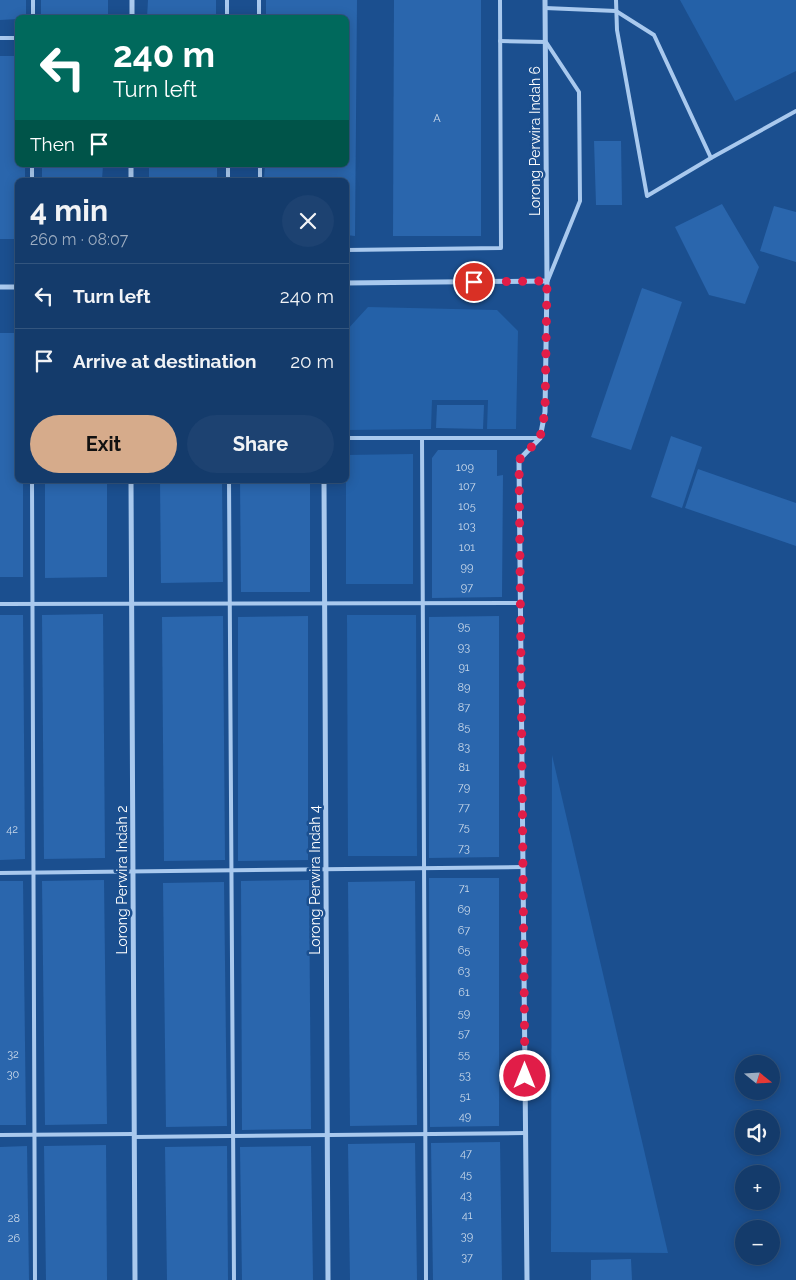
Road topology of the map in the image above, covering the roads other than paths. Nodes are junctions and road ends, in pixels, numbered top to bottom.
1 (33, 0) edge
2 (132, 0) edge
3 (227, 0) edge
4 (259, 0) edge
5 (500, 0) edge
6 (545, 0) edge
7 (616, 0) edge
8 (545, 8) junction
9 (616, 10) junction
10 (33, 15) edge
11 (132, 15) edge
12 (227, 15) edge
13 (259, 15) edge
14 (0, 38) edge
15 (15, 38) edge
16 (500, 41) junction
17 (546, 42) junction
18 (796, 111) edge
19 (711, 158) junction
20 (349, 250) edge
21 (547, 281) junction
22 (349, 283) edge
23 (0, 287) edge
24 (15, 287) edge
25 (349, 438) edge
26 (422, 438) junction
27 (540, 438) junction
28 (32, 483) edge
29 (131, 483) edge
30 (229, 483) edge
31 (324, 483) edge
32 (422, 603) junction
33 (521, 603) junction
34 (0, 604) edge
35 (33, 604) junction
36 (132, 604) junction
37 (230, 604) junction
38 (325, 604) junction
39 (424, 868) junction
40 (523, 868) junction
41 (326, 869) junction
42 (232, 870) junction
43 (133, 871) junction
44 (34, 872) junction
45 (0, 873) edge
46 (526, 1132) junction
47 (425, 1134) junction
48 (0, 1135) edge
49 (35, 1135) junction
50 (328, 1135) junction
51 (134, 1136) junction
52 (233, 1136) junction
53 (35, 1280) edge
54 (135, 1280) edge
55 (234, 1280) edge
56 (328, 1280) edge
57 (426, 1280) edge
58 (527, 1280) edge

1 - 10 lane
2 - 11 street
3 - 12 lane
4 - 13 lane
5 - 16 lane
6 - 8 street, Lorong Perwira Indah 6
7 - 9 lane
8 - 9 lane
8 - 17 street, Lorong Perwira Indah 6
9 - 19 lane
9 - 19 lane
14 - 15 lane
16 - 17 lane
16 - 20 lane
17 - 21 street, Lorong Perwira Indah 6
17 - 21 lane
18 - 19 lane
21 - 22 street
21 - 27 street, Lorong Perwira Indah 6
23 - 24 street
25 - 26 lane
26 - 27 lane
26 - 32 lane
27 - 33 street
28 - 35 lane
29 - 36 street, Lorong Perwira Indah 2
30 - 37 lane
31 - 38 street, Lorong Perwira Indah 4
32 - 33 lane
32 - 38 lane
32 - 39 lane
33 - 40 street
34 - 35 lane
35 - 36 lane
35 - 44 lane
36 - 37 lane
36 - 43 street, Lorong Perwira Indah 2
37 - 38 lane
37 - 42 lane
38 - 41 street, Lorong Perwira Indah 4
39 - 40 lane
39 - 41 lane
39 - 47 lane
40 - 46 street
41 - 42 lane
41 - 50 street, Lorong Perwira Indah 4
42 - 43 lane
42 - 52 lane
43 - 44 lane
43 - 51 street, Lorong Perwira Indah 2
44 - 45 lane
44 - 49 lane
46 - 47 lane
46 - 58 street
47 - 50 lane
47 - 57 lane
48 - 49 lane
49 - 51 lane
49 - 53 lane
50 - 52 lane
50 - 56 street, Lorong Perwira Indah 4
51 - 52 lane
51 - 54 street, Lorong Perwira Indah 2
52 - 55 lane

